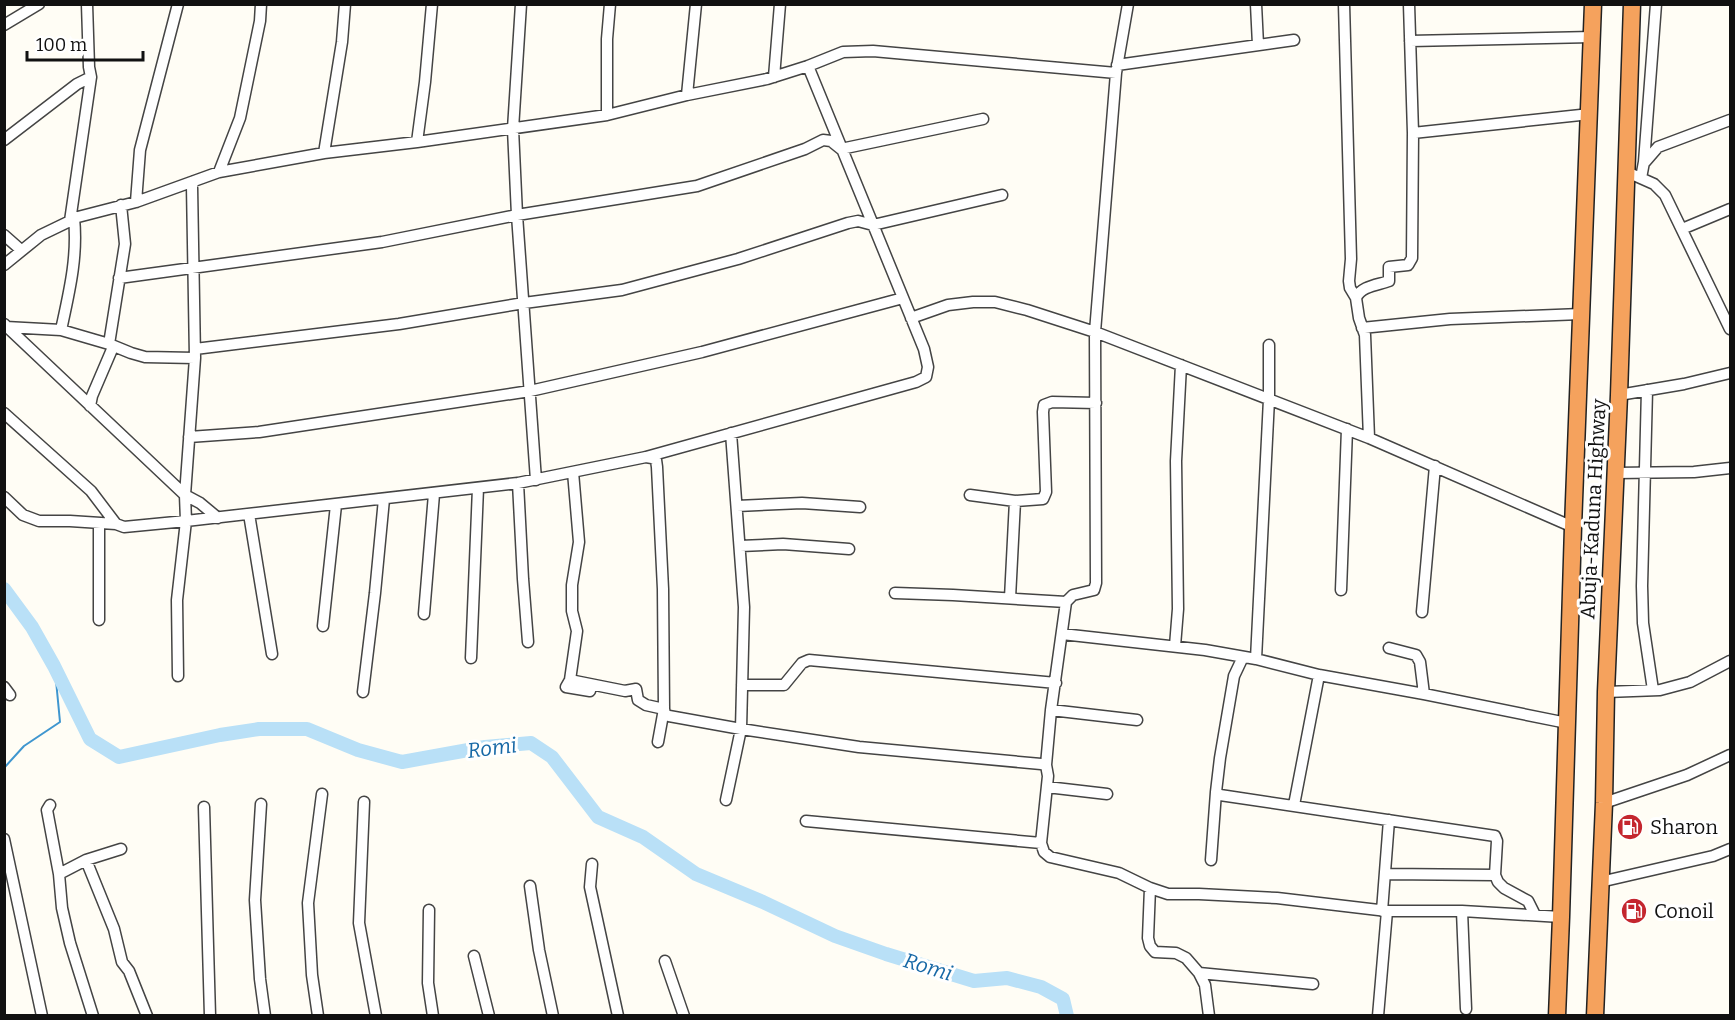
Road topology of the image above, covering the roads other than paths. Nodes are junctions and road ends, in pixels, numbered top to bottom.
1 (39, 4) edge
2 (87, 4) edge
3 (178, 4) edge
4 (261, 4) edge
5 (345, 4) edge
6 (432, 4) edge
7 (521, 4) edge
8 (610, 4) edge
9 (696, 4) edge
10 (780, 4) edge
11 (1128, 4) edge
12 (1256, 4) edge
13 (1344, 4) edge
14 (1409, 4) edge
15 (1593, 4) edge
16 (1632, 4) edge
17 (1656, 4) edge
18 (4, 25) edge
19 (1592, 37) junction
20 (1294, 40) dead end
21 (1410, 41) junction
22 (1258, 45) junction
23 (807, 66) junction
24 (1117, 69) junction
25 (91, 77) junction
26 (774, 77) junction
27 (687, 95) junction
28 (1590, 114) junction
29 (607, 115) junction
30 (982, 119) dead end
31 (1731, 120) edge
32 (513, 129) junction
33 (1413, 133) junction
34 (4, 140) edge
35 (417, 142) junction
36 (842, 148) junction
37 (324, 153) junction
38 (1644, 162) junction
39 (219, 172) junction
40 (1634, 175) junction
41 (194, 181) junction
42 (1002, 195) dead end
43 (135, 202) junction
44 (121, 206) junction
45 (1731, 209) edge
46 (518, 215) junction
47 (72, 220) junction
48 (873, 225) junction
49 (1682, 229) junction
50 (4, 236) edge
51 (21, 250) junction
52 (4, 266) edge
53 (194, 267) junction
54 (119, 278) junction
55 (903, 298) junction
56 (1356, 298) junction
57 (524, 303) junction
58 (1581, 314) junction
59 (911, 318) junction
60 (5, 327) edge
61 (1362, 328) junction
62 (1731, 329) edge
63 (61, 330) junction
64 (1095, 332) junction
65 (109, 344) junction
66 (1269, 345) dead end
67 (195, 353) junction
68 (1181, 365) junction
69 (1731, 373) edge
70 (1647, 390) junction
71 (530, 391) junction
72 (1619, 395) junction
73 (1269, 399) junction
74 (1095, 403) junction
75 (90, 406) junction
76 (4, 413) edge
77 (1347, 429) junction
78 (731, 433) junction
79 (189, 437) junction
80 (1370, 438) junction
81 (646, 457) junction
82 (1434, 466) junction
83 (1731, 468) edge
84 (573, 472) junction
85 (1615, 473) junction
86 (1646, 473) junction
87 (536, 480) junction
88 (518, 483) junction
89 (478, 488) junction
90 (434, 494) junction
91 (185, 495) junction
92 (970, 495) dead end
93 (4, 497) edge
94 (384, 499) junction
95 (1015, 501) junction
96 (336, 504) junction
97 (737, 506) junction
98 (860, 507) dead end
99 (249, 514) junction
100 (218, 518) junction
101 (186, 521) junction
102 (99, 523) junction
103 (116, 525) junction
104 (1573, 527) junction
105 (740, 546) junction
106 (849, 549) dead end
107 (1341, 590) dead end
108 (896, 593) dead end
109 (1010, 598) junction
110 (1066, 602) junction
111 (1422, 612) dead end
112 (424, 614) dead end
113 (99, 620) dead end
114 (323, 626) dead end
115 (1062, 634) junction
116 (528, 642) dead end
117 (1175, 646) junction
118 (1389, 648) dead end
119 (272, 654) dead end
120 (1243, 657) junction
121 (471, 658) dead end
122 (1256, 659) junction
123 (1731, 662) edge
124 (1319, 675) junction
125 (178, 676) dead end
126 (1056, 683) junction
127 (742, 685) junction
128 (1653, 690) junction
129 (363, 692) dead end
130 (1606, 692) junction
131 (1424, 694) junction
132 (664, 709) junction
133 (1051, 710) junction
134 (1137, 720) dead end
135 (1567, 723) junction
136 (741, 729) junction
137 (657, 742) dead end
138 (1731, 755) edge
139 (1045, 762) junction
140 (1047, 787) junction
141 (1216, 792) junction
142 (321, 794) dead end
143 (1107, 794) dead end
144 (726, 800) dead end
145 (364, 802) dead end
146 (1604, 803) junction
147 (261, 804) dead end
148 (50, 805) dead end
149 (1294, 805) junction
150 (204, 807) dead end
151 (1389, 820) junction
152 (806, 821) dead end
153 (4, 839) edge
154 (1041, 843) junction
155 (122, 849) dead end
156 (1731, 849) edge
157 (87, 860) junction
158 (1211, 860) dead end
159 (592, 864) dead end
160 (59, 874) junction
161 (1385, 874) junction
162 (1495, 875) junction
163 (1600, 882) junction
164 (530, 886) dead end
165 (1150, 888) junction
166 (429, 910) dead end
167 (1384, 911) junction
168 (1462, 911) junction
169 (1535, 915) junction
170 (1562, 917) junction
171 (474, 956) dead end
172 (665, 961) dead end
173 (1199, 973) junction
174 (1312, 984) dead end
175 (1466, 1008) dead end
176 (42, 1016) edge
177 (93, 1016) edge
178 (147, 1016) edge
179 (210, 1016) edge
180 (265, 1016) edge
181 (318, 1016) edge
182 (376, 1016) edge
183 (433, 1016) edge
184 (489, 1016) edge
185 (553, 1016) edge
186 (618, 1016) edge
187 (684, 1016) edge
188 (1209, 1016) edge
189 (1378, 1016) edge
190 (1557, 1016) edge
191 (1595, 1016) edge

1 - 18 street
2 - 25 street
3 - 43 street
4 - 39 street
5 - 37 street
6 - 35 street
7 - 32 street
8 - 29 street
9 - 27 street
10 - 26 street
11 - 24 street
12 - 22 street
13 - 56 street
14 - 21 street
15 - 19 highway, Abuja-Kaduna Highway
16 - 40 highway, Abuja-Kaduna Highway
17 - 38 street
19 - 21 street
19 - 28 highway, Abuja-Kaduna Highway
20 - 22 street
21 - 33 street
22 - 24 street
23 - 24 street
23 - 26 street
23 - 36 street
24 - 64 street
25 - 34 street
25 - 47 street
26 - 27 street
27 - 29 street
28 - 33 street
28 - 58 highway, Abuja-Kaduna Highway
29 - 32 street
30 - 36 street
31 - 38 street
32 - 35 street
32 - 46 street
33 - 56 street
35 - 37 street
36 - 46 street
36 - 48 street
37 - 39 street
38 - 40 street
39 - 41 street
40 - 49 street
40 - 72 highway, Abuja-Kaduna Highway
41 - 43 street
41 - 53 street
42 - 48 street
43 - 44 street
44 - 47 street
44 - 54 street
45 - 49 street
46 - 53 street
46 - 57 street
47 - 51 street
47 - 63 street
48 - 55 street
48 - 57 street
49 - 62 street
50 - 51 street
51 - 52 street
53 - 54 street
53 - 67 street
54 - 65 street
55 - 59 street
55 - 71 street
56 - 61 street
57 - 67 street
57 - 71 street
58 - 61 street
58 - 104 highway, Abuja-Kaduna Highway
59 - 64 street
59 - 78 street
60 - 63 street
60 - 75 street
61 - 80 street
63 - 65 street
64 - 68 street
64 - 74 street
65 - 67 street
65 - 75 street
66 - 73 street
67 - 79 street
68 - 73 street
68 - 117 street
69 - 70 street
70 - 72 street
70 - 86 street
71 - 79 street
71 - 87 street
72 - 85 highway, Abuja-Kaduna Highway
73 - 77 street
73 - 122 street
74 - 95 street
74 - 110 street
75 - 91 street
76 - 103 street
77 - 80 street
77 - 107 street
78 - 81 street
78 - 97 street
79 - 91 street
80 - 82 street
81 - 84 street
81 - 132 street
82 - 104 street
82 - 111 street
83 - 86 street
84 - 87 street
84 - 132 street
85 - 86 street
85 - 130 highway, Abuja-Kaduna Highway
86 - 128 street
87 - 88 street
88 - 89 street
88 - 116 street
89 - 90 street
89 - 121 street
90 - 94 street
90 - 112 street
91 - 100 street
91 - 101 street
92 - 95 street
93 - 102 street
94 - 96 street
94 - 129 street
95 - 109 street
96 - 99 street
96 - 114 street
97 - 98 street
97 - 105 street
99 - 100 street
99 - 119 street
100 - 101 street
101 - 103 street
101 - 125 street
102 - 103 street
102 - 113 street
104 - 135 highway, Abuja-Kaduna Highway
105 - 106 street
105 - 127 street
108 - 109 street
109 - 110 street
110 - 115 street
115 - 117 street
115 - 126 street
117 - 120 street
118 - 131 street
120 - 122 street
120 - 141 street
122 - 124 street
123 - 128 street
124 - 131 street
124 - 149 street
126 - 127 street
126 - 133 street
127 - 136 street
128 - 130 street
130 - 146 highway, Abuja-Kaduna Highway
131 - 135 street
132 - 136 street
132 - 137 street
133 - 134 street
133 - 139 street
135 - 170 highway, Abuja-Kaduna Highway
136 - 139 street
136 - 144 street
138 - 146 street
139 - 140 street
140 - 143 street
140 - 154 street
141 - 149 street
141 - 158 street
142 - 181 street
145 - 182 street
146 - 163 highway, Abuja-Kaduna Highway
147 - 180 street
148 - 160 street
149 - 151 street
150 - 179 street
151 - 161 street
151 - 162 street
152 - 154 street
153 - 176 street
154 - 165 street
155 - 157 street
156 - 163 street
157 - 160 street
157 - 178 street
159 - 186 street
160 - 177 street
161 - 162 street
161 - 167 street
162 - 169 street
163 - 191 highway, Abuja-Kaduna Highway
164 - 185 street
165 - 167 street
165 - 173 street
166 - 183 street
167 - 168 street
167 - 189 street
168 - 169 street
168 - 175 street
169 - 170 street
170 - 190 highway, Abuja-Kaduna Highway
171 - 184 street
172 - 187 street
173 - 174 street
173 - 188 street

